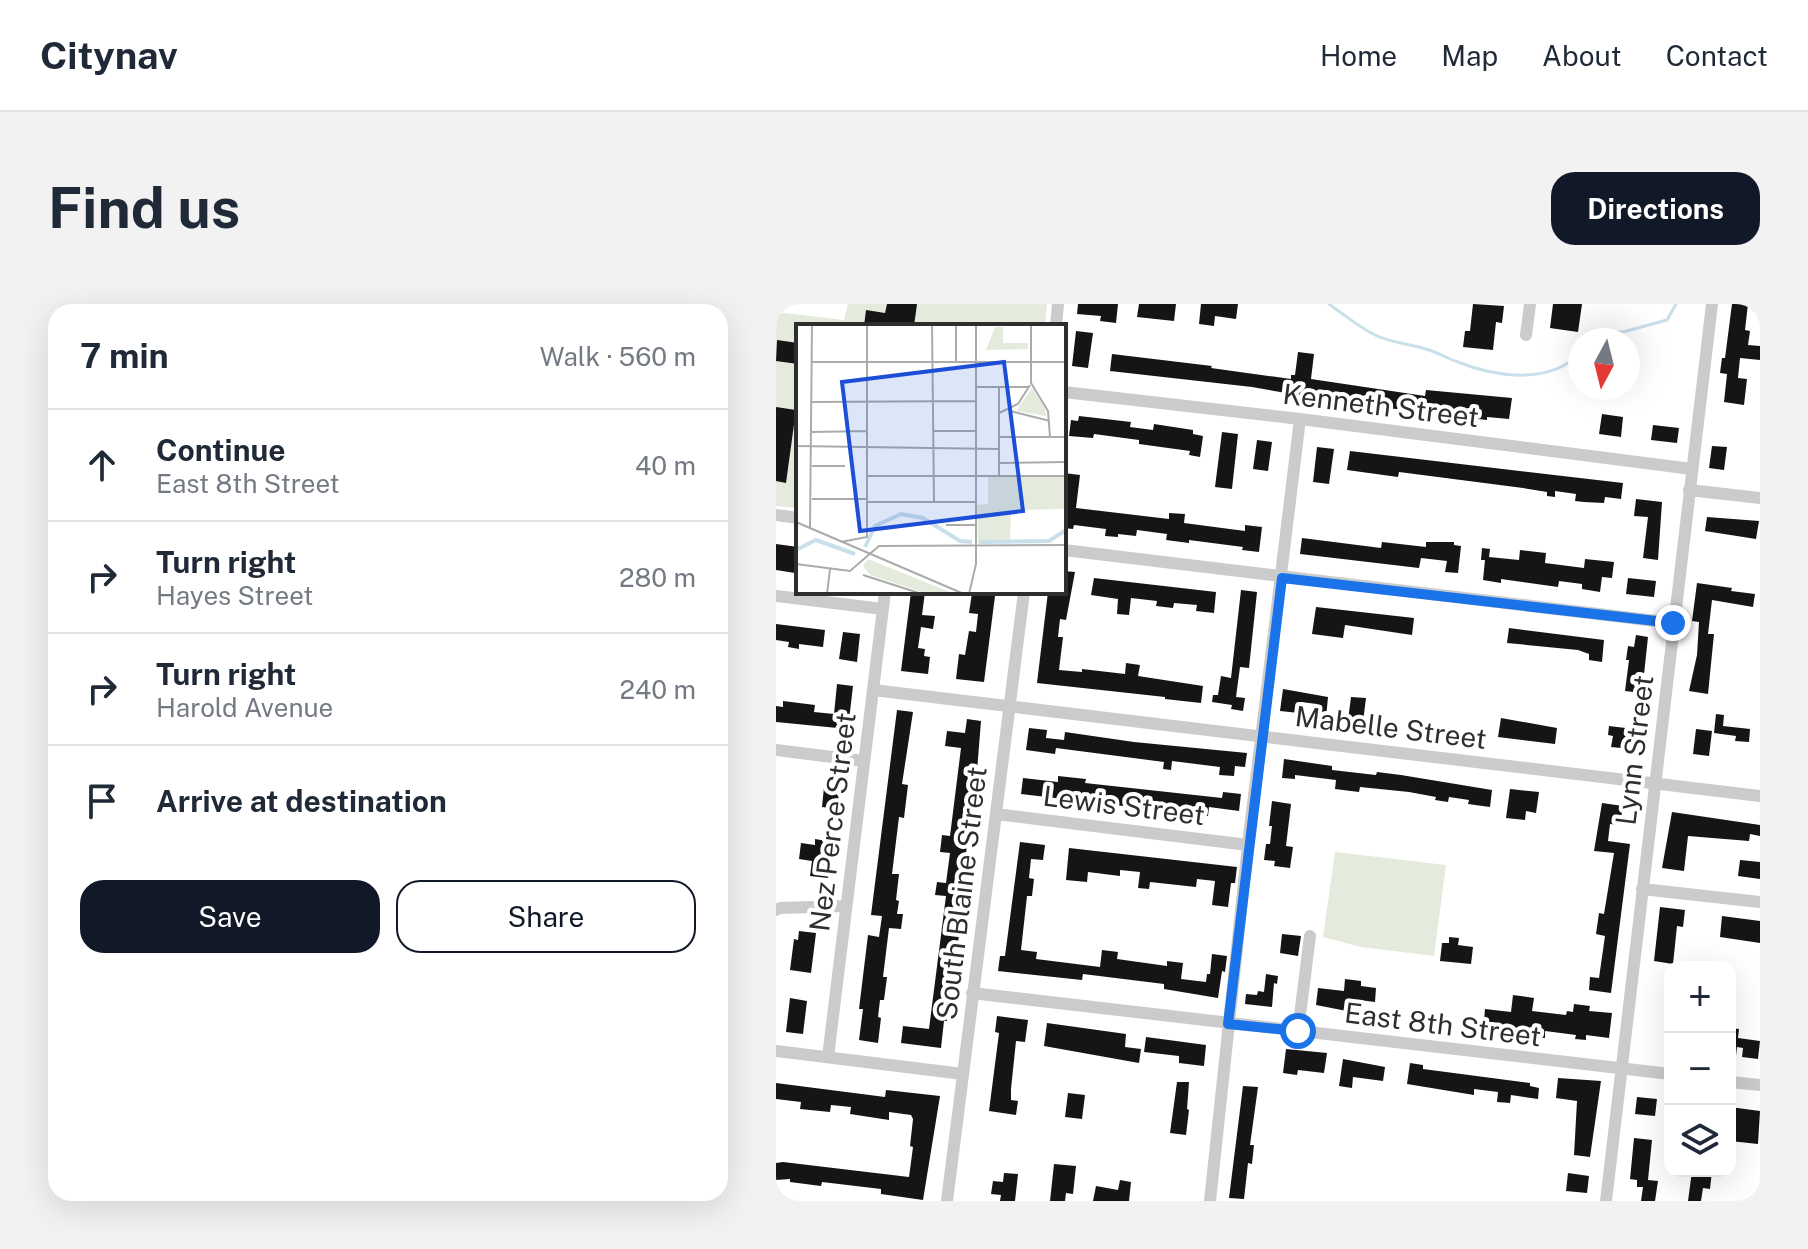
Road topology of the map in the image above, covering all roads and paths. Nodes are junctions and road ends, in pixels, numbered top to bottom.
1 (1058, 304) edge
2 (1530, 304) edge
3 (1712, 304) edge
4 (1056, 324) edge
5 (1526, 335) dead end
6 (1066, 392) edge
7 (1300, 419) junction
8 (1692, 469) junction
9 (1689, 490) junction
10 (1760, 498) edge
11 (776, 515) edge
12 (796, 518) edge
13 (1066, 550) edge
14 (1282, 578) junction
15 (885, 594) edge
16 (1024, 594) edge
17 (776, 596) edge
18 (883, 609) junction
19 (1673, 623) junction
20 (873, 690) junction
21 (1009, 707) junction
22 (1262, 736) junction
23 (776, 750) edge
24 (864, 761) junction
25 (1654, 783) junction
26 (1760, 796) edge
27 (996, 814) junction
28 (1248, 845) junction
29 (1642, 889) junction
30 (1760, 902) edge
31 (845, 906) junction
32 (777, 908) edge
33 (1310, 936) dead end
34 (972, 993) junction
35 (1228, 1024) junction
36 (1298, 1031) junction
37 (776, 1051) edge
38 (828, 1057) junction
39 (1621, 1069) junction
40 (1664, 1073) edge
41 (963, 1074) junction
42 (1736, 1083) edge
43 (1760, 1085) edge
44 (947, 1201) edge
45 (1210, 1201) edge
46 (1606, 1201) edge

1 - 4 street
2 - 5 street
3 - 8 street, Lynn Street
6 - 7 street, Kenneth Street
7 - 8 street, Kenneth Street
7 - 14 street
8 - 9 street, Lynn Street
9 - 10 street
9 - 19 street, Lynn Street
11 - 12 street
13 - 14 street
14 - 19 street
14 - 22 street
15 - 18 street, Nez Perce Street
16 - 21 street, South Blaine Street
17 - 18 street
18 - 20 street, Nez Perce Street
19 - 25 street, Lynn Street
20 - 21 street, Mabelle Street
20 - 24 street, Nez Perce Street
21 - 22 street, Mabelle Street
21 - 27 street, South Blaine Street
22 - 25 street, Mabelle Street
22 - 28 street
23 - 24 street
24 - 31 street, Nez Perce Street
25 - 26 street, Mabelle Street
25 - 29 street, Lynn Street
27 - 28 street, Lewis Street
27 - 34 street, South Blaine Street
28 - 35 street
29 - 30 street
29 - 39 street, Lynn Street
31 - 32 street
31 - 38 street, Nez Perce Street
33 - 36 street
34 - 35 street, East 8th Street
34 - 41 street, South Blaine Street
35 - 36 street, East 8th Street
35 - 45 street
36 - 39 street, East 8th Street
37 - 38 street
38 - 41 street
39 - 40 street, East 8th Street
39 - 46 street, Lynn Street
41 - 44 street, South Blaine Street
42 - 43 street

